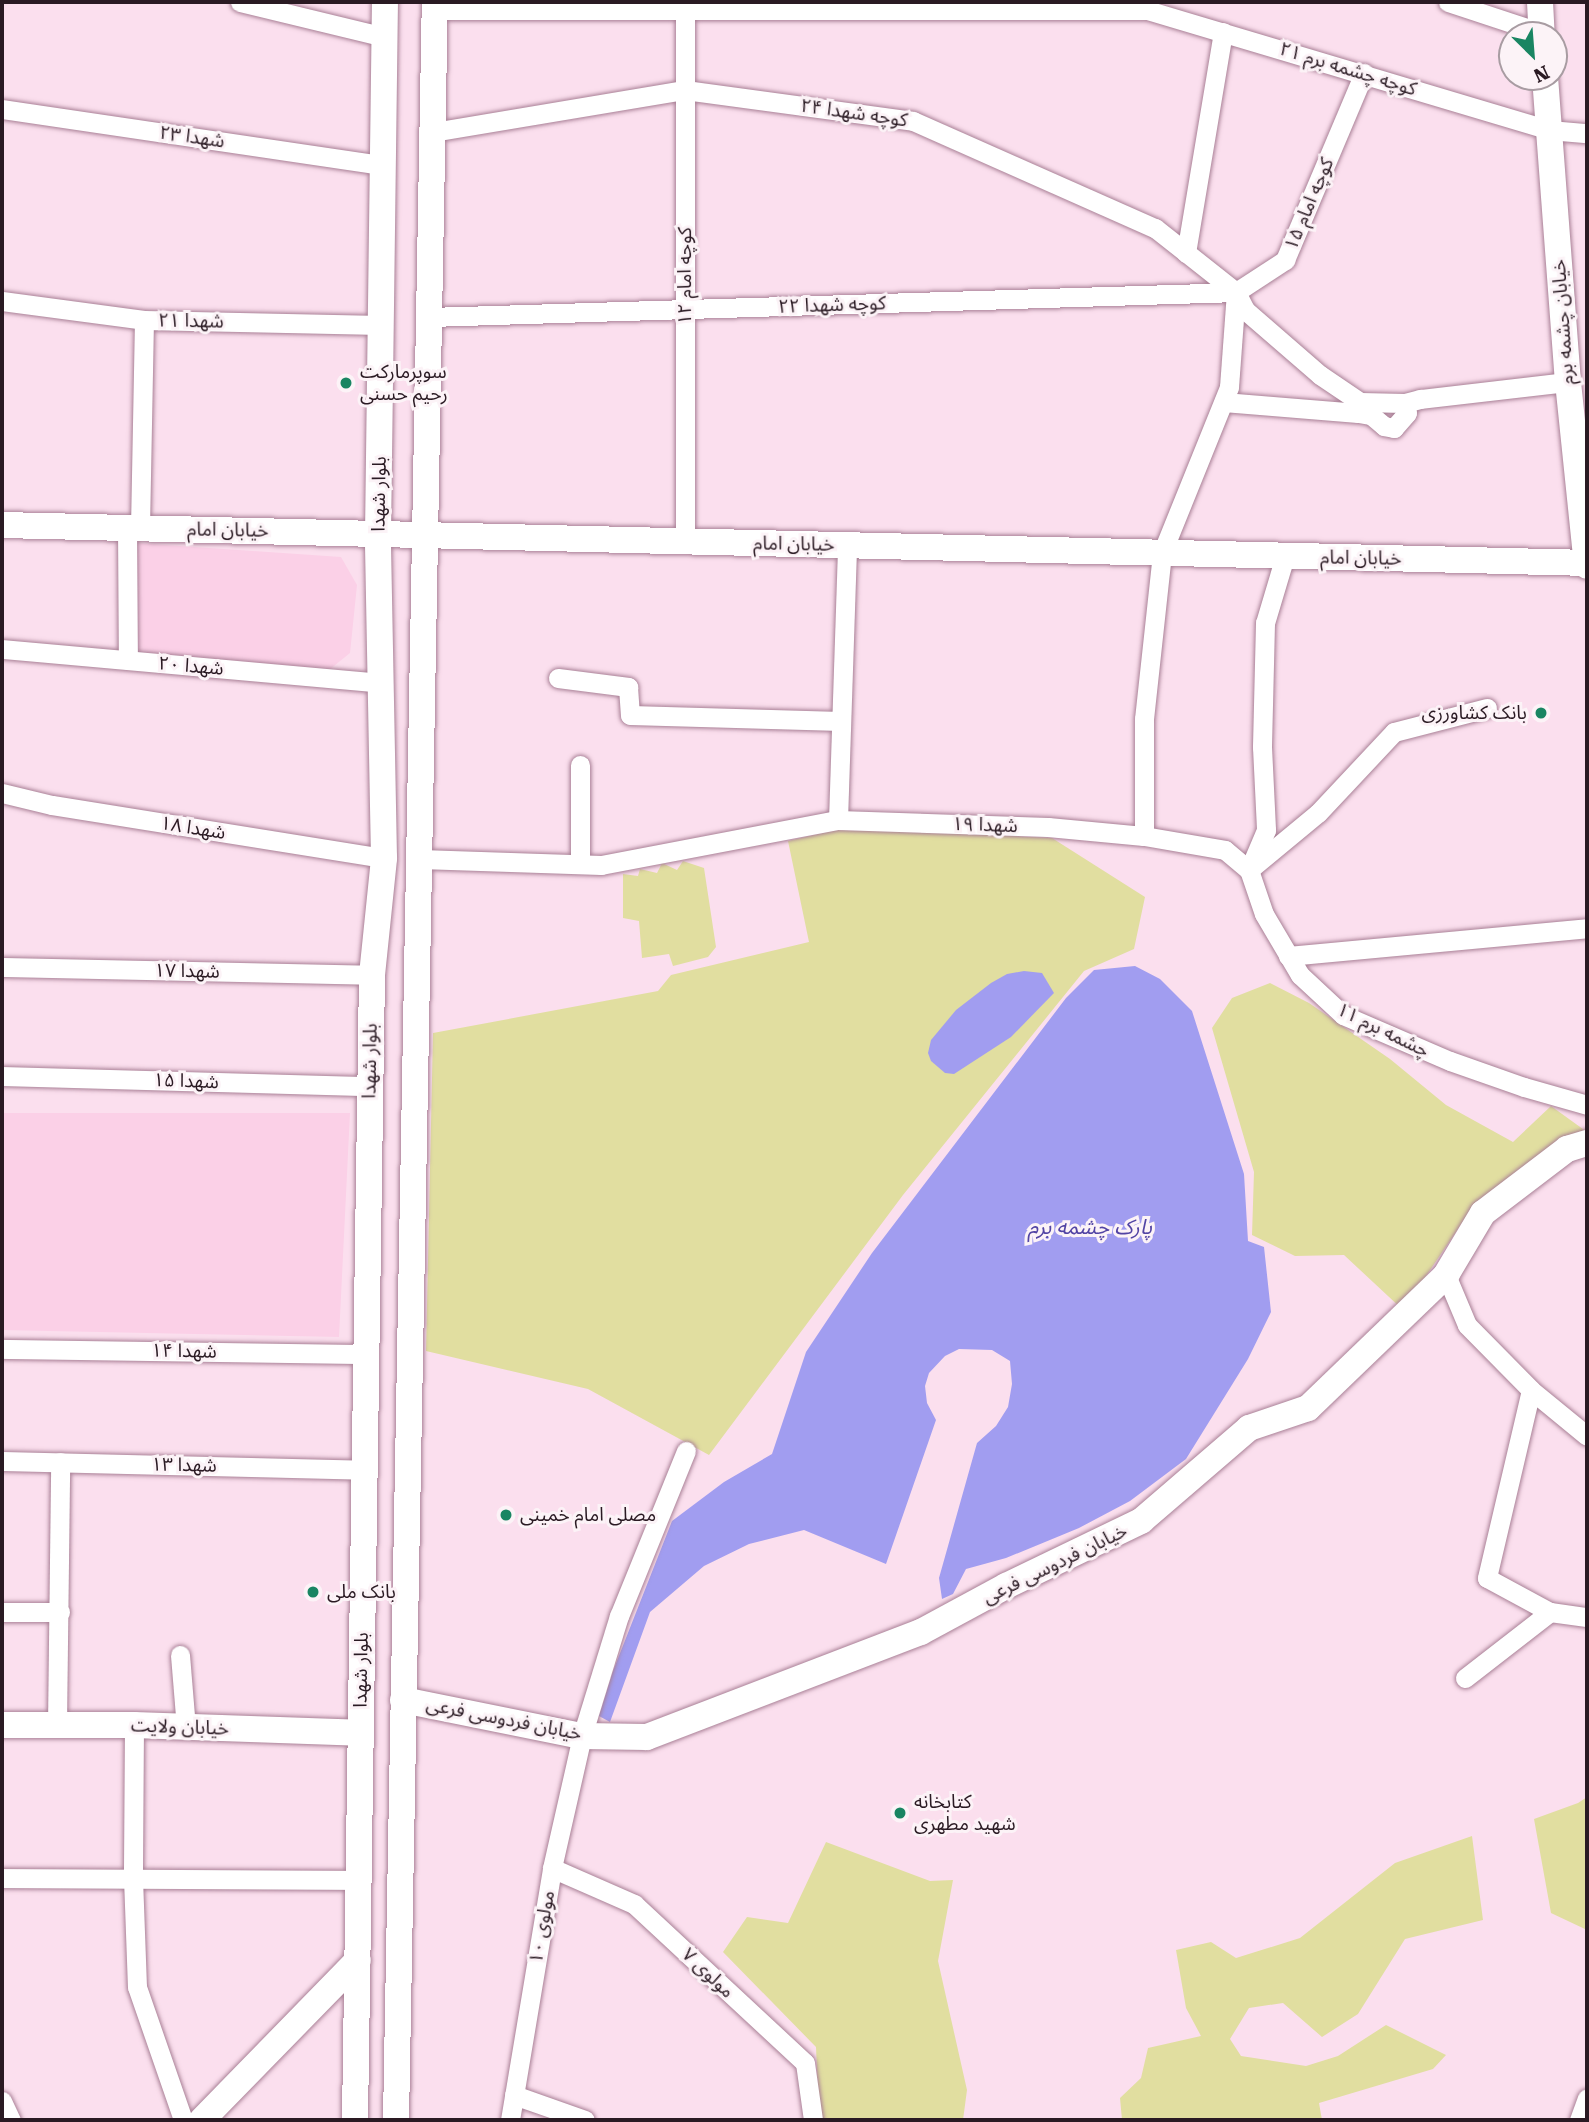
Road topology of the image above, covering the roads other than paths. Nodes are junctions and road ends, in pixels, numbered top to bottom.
1 (240, 2) edge
2 (386, 2) edge
3 (1448, 2) edge
4 (1540, 2) edge
5 (435, 6) edge
6 (886, 6) edge
7 (1145, 6) edge
8 (685, 10) junction
9 (1504, 21) edge
10 (1541, 21) edge
11 (1223, 32) junction
12 (385, 37) junction
13 (1364, 73) junction
14 (685, 90) junction
15 (1546, 91) edge
16 (2, 109) edge
17 (1549, 130) junction
18 (433, 132) junction
19 (1587, 133) edge
20 (383, 165) junction
21 (1186, 253) junction
22 (1236, 292) junction
23 (2, 301) edge
24 (685, 309) junction
25 (429, 317) junction
26 (144, 320) junction
27 (381, 325) junction
28 (1568, 382) junction
29 (1223, 402) junction
30 (1405, 403) junction
31 (2, 525) edge
32 (134, 528) junction
33 (378, 534) junction
34 (425, 535) junction
35 (685, 541) junction
36 (847, 545) junction
37 (1162, 553) junction
38 (1285, 556) junction
39 (1587, 564) edge
40 (2, 649) edge
41 (128, 660) junction
42 (558, 678) dead end
43 (380, 683) junction
44 (1487, 708) dead end
45 (841, 721) junction
46 (580, 765) dead end
47 (2, 793) edge
48 (838, 820) junction
49 (1144, 836) junction
50 (384, 858) junction
51 (420, 859) junction
52 (580, 864) junction
53 (1249, 870) junction
54 (1587, 928) edge
55 (1288, 956) junction
56 (2, 967) edge
57 (372, 975) junction
58 (2, 1076) edge
59 (370, 1086) junction
60 (1587, 1105) edge
61 (1587, 1143) edge
62 (369, 1168) junction
63 (414, 1177) junction
64 (1446, 1275) junction
65 (2, 1349) edge
66 (366, 1354) junction
67 (1531, 1390) junction
68 (1587, 1436) edge
69 (686, 1451) dead end
70 (2, 1461) edge
71 (60, 1462) junction
72 (365, 1470) junction
73 (2, 1612) edge
74 (60, 1612) junction
75 (1550, 1612) junction
76 (1587, 1617) edge
77 (180, 1655) dead end
78 (1465, 1678) dead end
79 (403, 1700) junction
80 (2, 1725) edge
81 (57, 1725) junction
82 (134, 1725) junction
83 (186, 1728) junction
84 (359, 1733) junction
85 (582, 1736) junction
86 (552, 1868) junction
87 (2, 1878) edge
88 (133, 1878) junction
89 (360, 1880) junction
90 (358, 1960) junction
91 (514, 2095) junction
92 (1587, 2098) edge
93 (2, 2101) edge
94 (11, 2120) edge
95 (183, 2120) edge
96 (202, 2120) edge
97 (355, 2120) edge
98 (396, 2120) edge
99 (510, 2120) edge
100 (585, 2120) edge
101 (813, 2120) edge
102 (1579, 2120) edge

1 - 12 street
2 - 12 main road, بلوار شهدا
3 - 9 street
4 - 10 main road
5 - 8 street, کوچه چشمه برم ۲۱
5 - 18 main road
6 - 7 street, کوچه چشمه برم ۲۱
6 - 8 street, کوچه چشمه برم ۲۱
7 - 11 street, کوچه چشمه برم ۲۱
8 - 14 street, کوچه امام ۱۲
11 - 13 street, کوچه چشمه برم ۲۱
11 - 21 street
12 - 20 main road, بلوار شهدا
13 - 17 street, کوچه چشمه برم ۲۱
13 - 22 street, کوچه امام ۱۵
14 - 18 street, کوچه شهدا ۲۴
14 - 21 street, کوچه شهدا ۲۴
14 - 24 street, کوچه امام ۱۲
15 - 17 main road, خیابان چشمه برم
16 - 20 street, شهدا ۲۳
17 - 19 street, کوچه چشمه برم ۲۱
17 - 28 main road, خیابان چشمه برم
18 - 25 main road
20 - 27 main road, بلوار شهدا
21 - 22 street, کوچه شهدا ۲۴
22 - 24 street, کوچه شهدا ۲۲
22 - 29 street
22 - 30 street, کوچه شهدا ۲۴
23 - 26 street, شهدا ۲۱
24 - 25 street, کوچه شهدا ۲۲
24 - 35 street, کوچه امام ۱۲
25 - 34 main road
26 - 27 street, شهدا ۲۱
26 - 32 street
27 - 33 main road, بلوار شهدا
28 - 30 street, کوچه شهدا ۲۴
28 - 39 main road, خیابان چشمه برم
29 - 30 street
29 - 37 street
31 - 32 main road, خیابان امام
32 - 33 main road, خیابان امام
32 - 41 street
33 - 34 main road, خیابان امام
33 - 43 main road, بلوار شهدا
34 - 35 main road, خیابان امام
34 - 51 main road
35 - 36 main road, خیابان امام
36 - 37 main road, خیابان امام
36 - 45 street
37 - 38 main road, خیابان امام
37 - 49 street
38 - 39 main road, خیابان امام
38 - 53 street
40 - 41 street, شهدا ۲۰
41 - 43 street, شهدا ۲۰
42 - 45 street
43 - 50 main road, بلوار شهدا
44 - 53 street
45 - 48 street
46 - 52 street
47 - 50 street, شهدا ۱۸
48 - 49 street, شهدا ۱۹
48 - 52 street, شهدا ۱۹
49 - 53 street, شهدا ۱۹
50 - 57 main road, بلوار شهدا
51 - 52 street, شهدا ۱۹
51 - 63 main road
53 - 55 street, چشمه برم ۱۱
54 - 55 street
55 - 60 street, چشمه برم ۱۱
56 - 57 street, شهدا ۱۷
57 - 59 main road, بلوار شهدا
58 - 59 street, شهدا ۱۵
59 - 62 main road, بلوار شهدا
61 - 64 main road, خیابان فردوسی فرعی
62 - 63 main road
62 - 66 main road, بلوار شهدا
63 - 79 main road
64 - 67 street
64 - 85 main road, خیابان فردوسی فرعی
65 - 66 street, شهدا ۱۴
66 - 72 main road, بلوار شهدا
67 - 68 street
67 - 75 street
69 - 85 street, مولوی ۱۰
70 - 71 street, شهدا ۱۳
71 - 72 street, شهدا ۱۳
71 - 74 street
72 - 84 main road, بلوار شهدا
73 - 74 street
74 - 81 street
75 - 76 street
75 - 78 street
77 - 83 street
79 - 85 main road, خیابان فردوسی فرعی
79 - 98 main road
80 - 81 main road, خیابان ولایت
81 - 82 main road, خیابان ولایت
82 - 83 main road, خیابان ولایت
82 - 88 street
83 - 84 main road, خیابان ولایت
84 - 89 main road, بلوار شهدا
85 - 86 street, مولوی ۱۰
86 - 91 street, مولوی ۱۰
86 - 101 street, مولوی ۷
87 - 88 street
88 - 89 street
88 - 95 street
89 - 90 main road, بلوار شهدا
90 - 96 main road
90 - 97 main road, بلوار شهدا
91 - 99 street, مولوی ۱۰
91 - 100 street
92 - 102 street
93 - 94 street

